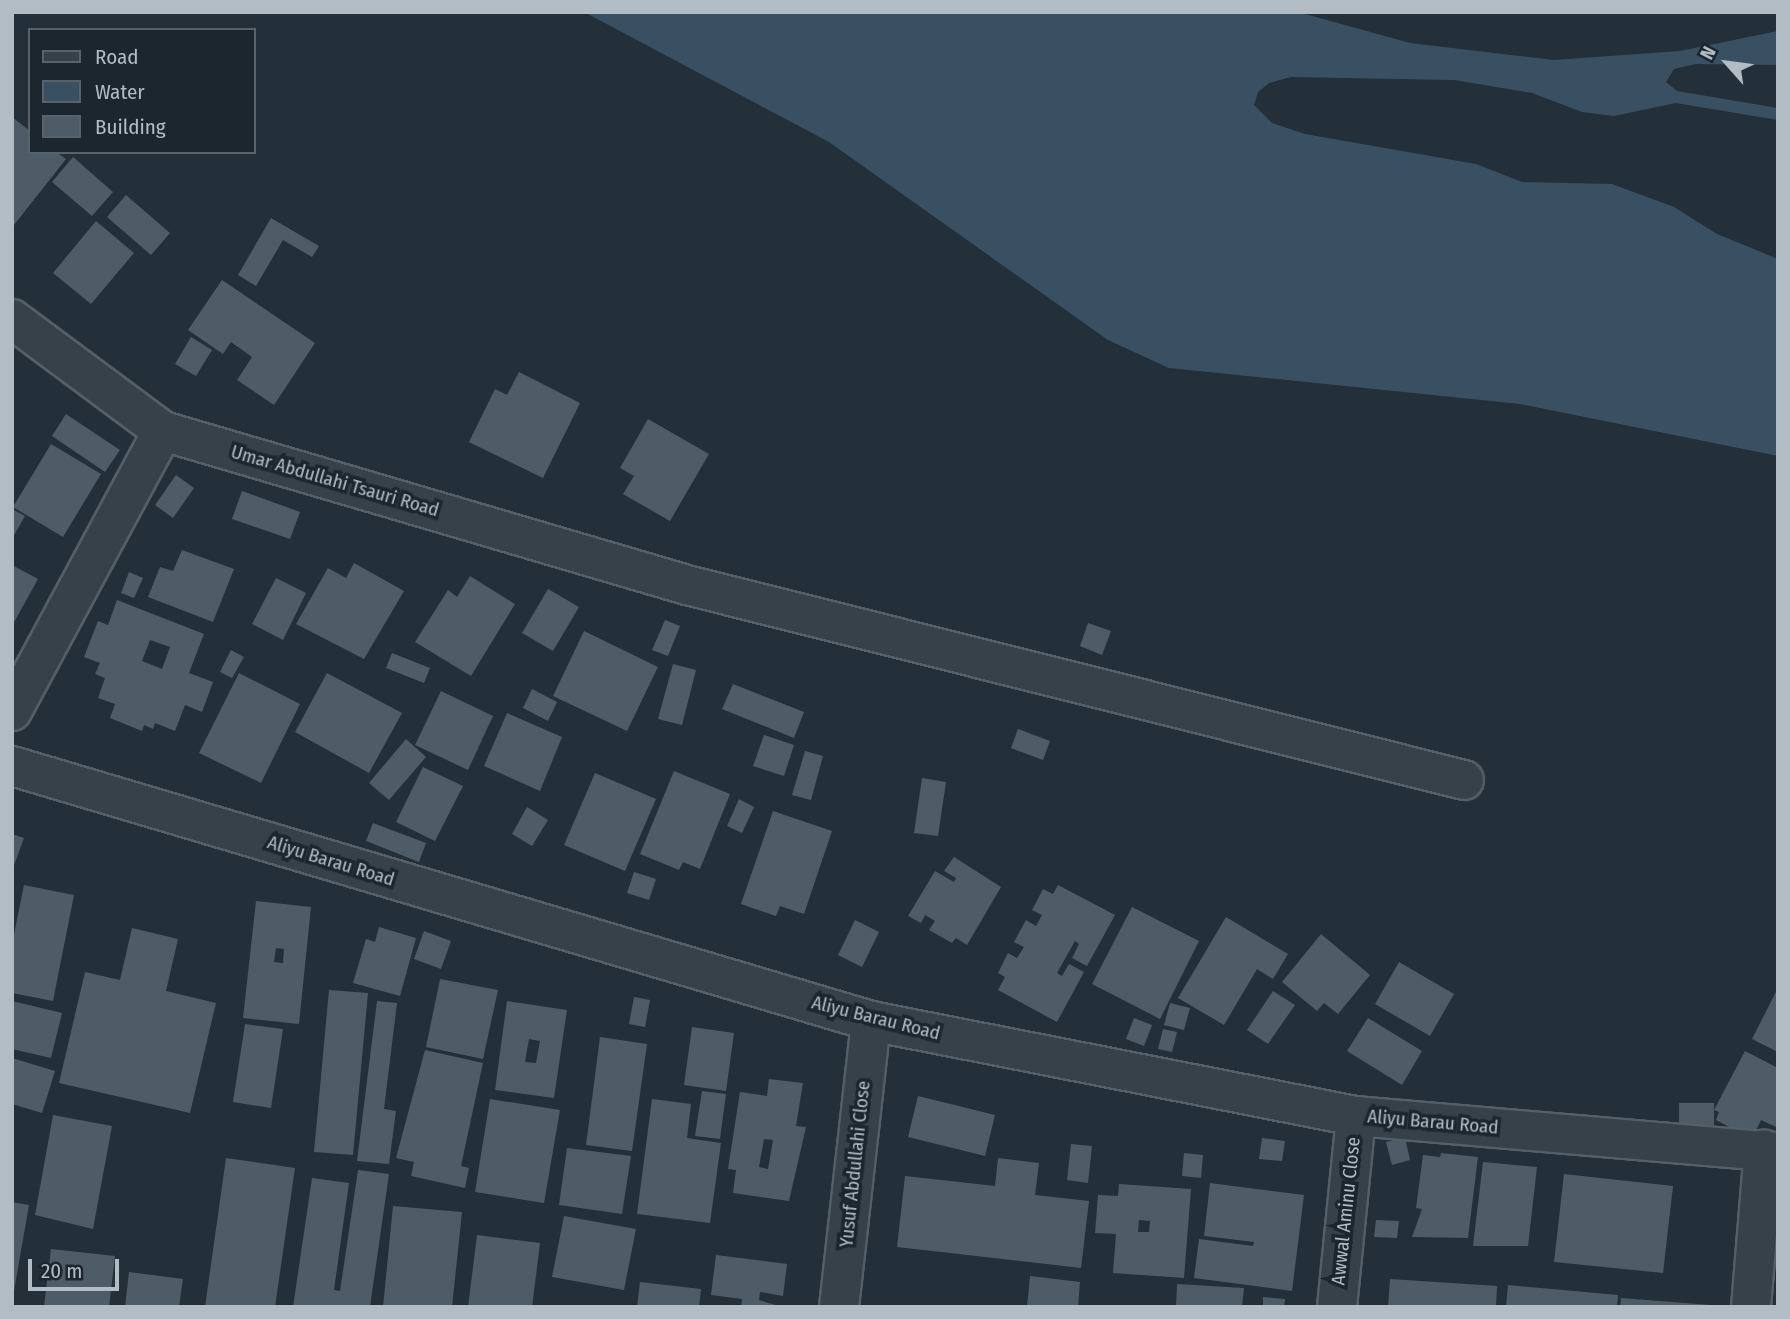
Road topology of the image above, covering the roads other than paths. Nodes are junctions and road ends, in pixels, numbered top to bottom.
1 (12, 318) edge
2 (163, 431) junction
3 (12, 711) edge
4 (12, 766) edge
5 (1464, 780) dead end
6 (871, 1021) junction
7 (1356, 1115) junction
8 (1771, 1151) edge
9 (839, 1307) edge
10 (1337, 1307) edge
11 (1751, 1307) edge

1 - 2 street, Umar Abdullahi Tsauri Road
2 - 3 street
2 - 5 street, Umar Abdullahi Tsauri Road
4 - 6 street, Aliyu Barau Road
6 - 7 street, Aliyu Barau Road
6 - 9 street, Yusuf Abdullahi Close
7 - 8 street, Aliyu Barau Road
7 - 10 street, Awwal Aminu Close
8 - 11 street

